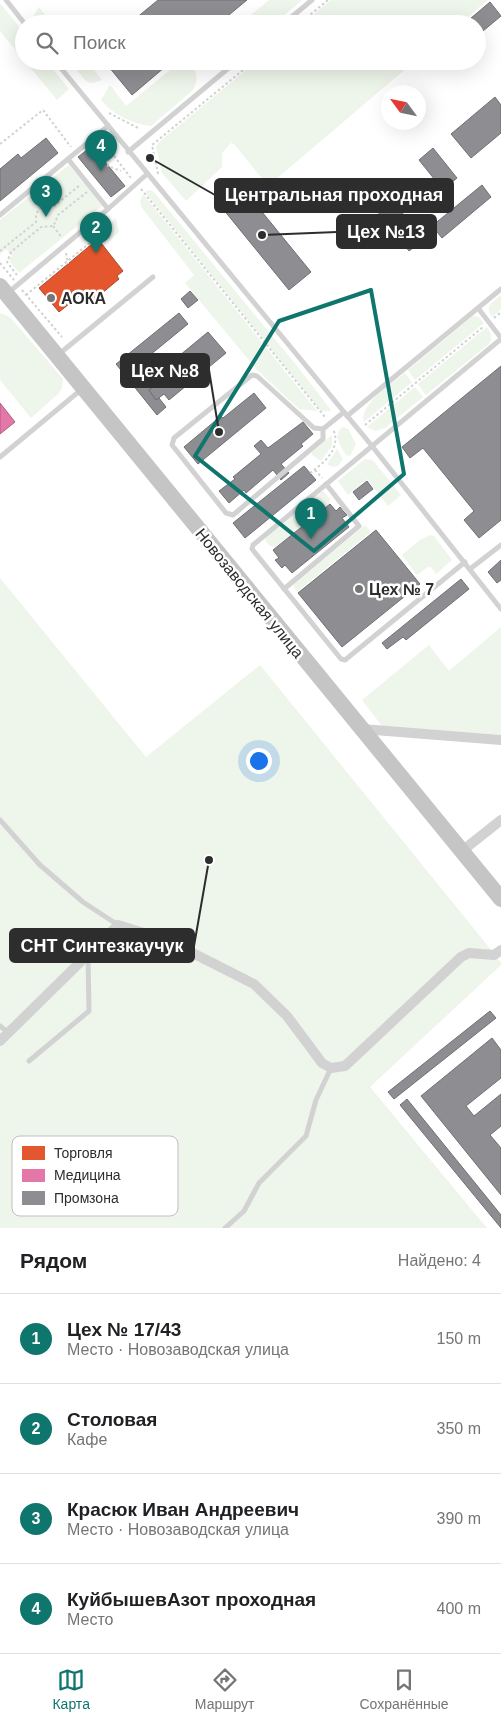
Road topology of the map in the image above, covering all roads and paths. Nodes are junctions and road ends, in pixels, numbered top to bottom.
1 (6, 0) edge
2 (312, 0) edge
3 (328, 0) edge
4 (18, 15) edge
5 (294, 15) edge
6 (310, 15) edge
7 (62, 70) edge
8 (227, 70) edge
9 (243, 70) edge
10 (104, 110) dead end
11 (108, 126) junction
12 (140, 128) dead end
13 (0, 144) edge
14 (152, 145) dead end
15 (128, 152) junction
16 (73, 155) junction
17 (68, 159) junction
18 (121, 170) dead end
19 (147, 174) junction
20 (85, 181) junction
21 (136, 184) junction
22 (92, 188) junction
23 (28, 192) junction
24 (40, 208) junction
25 (108, 209) junction
26 (0, 215) edge
27 (97, 237) dead end
28 (0, 251) edge
29 (0, 263) edge
30 (18, 275) dead end
31 (153, 277) dead end
32 (501, 289) edge
33 (6, 291) edge
34 (26, 295) junction
35 (478, 308) junction
36 (501, 312) edge
37 (489, 322) junction
38 (62, 337) dead end
39 (501, 338) edge
40 (57, 356) junction
41 (83, 388) junction
42 (346, 414) junction
43 (330, 423) junction
44 (365, 424) dead end
45 (323, 429) junction
46 (372, 446) junction
47 (0, 457) edge
48 (315, 469) junction
49 (310, 473) dead end
50 (326, 484) junction
51 (501, 545) edge
52 (464, 562) junction
53 (470, 569) junction
54 (284, 589) junction
55 (501, 609) edge
56 (362, 729) junction
57 (501, 740) edge
58 (0, 820) edge
59 (501, 820) edge
60 (462, 851) junction
61 (501, 899) edge
62 (118, 925) junction
63 (501, 950) edge
64 (88, 955) junction
65 (0, 1026) edge
66 (10, 1033) junction
67 (0, 1041) edge
68 (29, 1061) dead end
69 (331, 1068) junction
70 (225, 1228) edge

1 - 4 lane
2 - 5 lane
3 - 6 path
7 - 11 lane
8 - 15 lane
9 - 14 path
10 - 12 path
11 - 15 lane
11 - 16 lane
13 - 16 path
15 - 19 lane
16 - 17 lane
17 - 20 lane
17 - 23 lane
18 - 21 path
19 - 21 lane
19 - 42 lane
20 - 22 lane
20 - 24 path
21 - 25 lane
21 - 43 path
22 - 25 lane
22 - 30 path
23 - 24 path
23 - 26 lane
24 - 28 path
25 - 33 lane
27 - 34 path
29 - 33 path
31 - 40 lane
32 - 35 lane
33 - 34 path
33 - 40 main road, Новозаводская улица
34 - 38 path
35 - 37 lane
35 - 42 lane
36 - 37 path
37 - 39 lane
37 - 44 path
39 - 46 lane
40 - 41 main road, Новозаводская улица
41 - 47 lane
41 - 56 main road, Новозаводская улица
42 - 43 lane
42 - 46 lane
43 - 45 lane
43 - 48 path
45 - 45 lane
46 - 50 lane
46 - 52 lane
48 - 49 path
48 - 50 path
50 - 54 lane
50 - 54 lane
51 - 53 lane
52 - 53 lane
52 - 54 lane
53 - 55 lane
56 - 57 street
56 - 60 main road, Новозаводская улица
58 - 62 lane
59 - 60 street
60 - 61 main road, Новозаводская улица
62 - 64 street
62 - 69 street
63 - 69 street
64 - 66 street
64 - 68 lane
65 - 66 lane
66 - 67 street
69 - 70 lane

